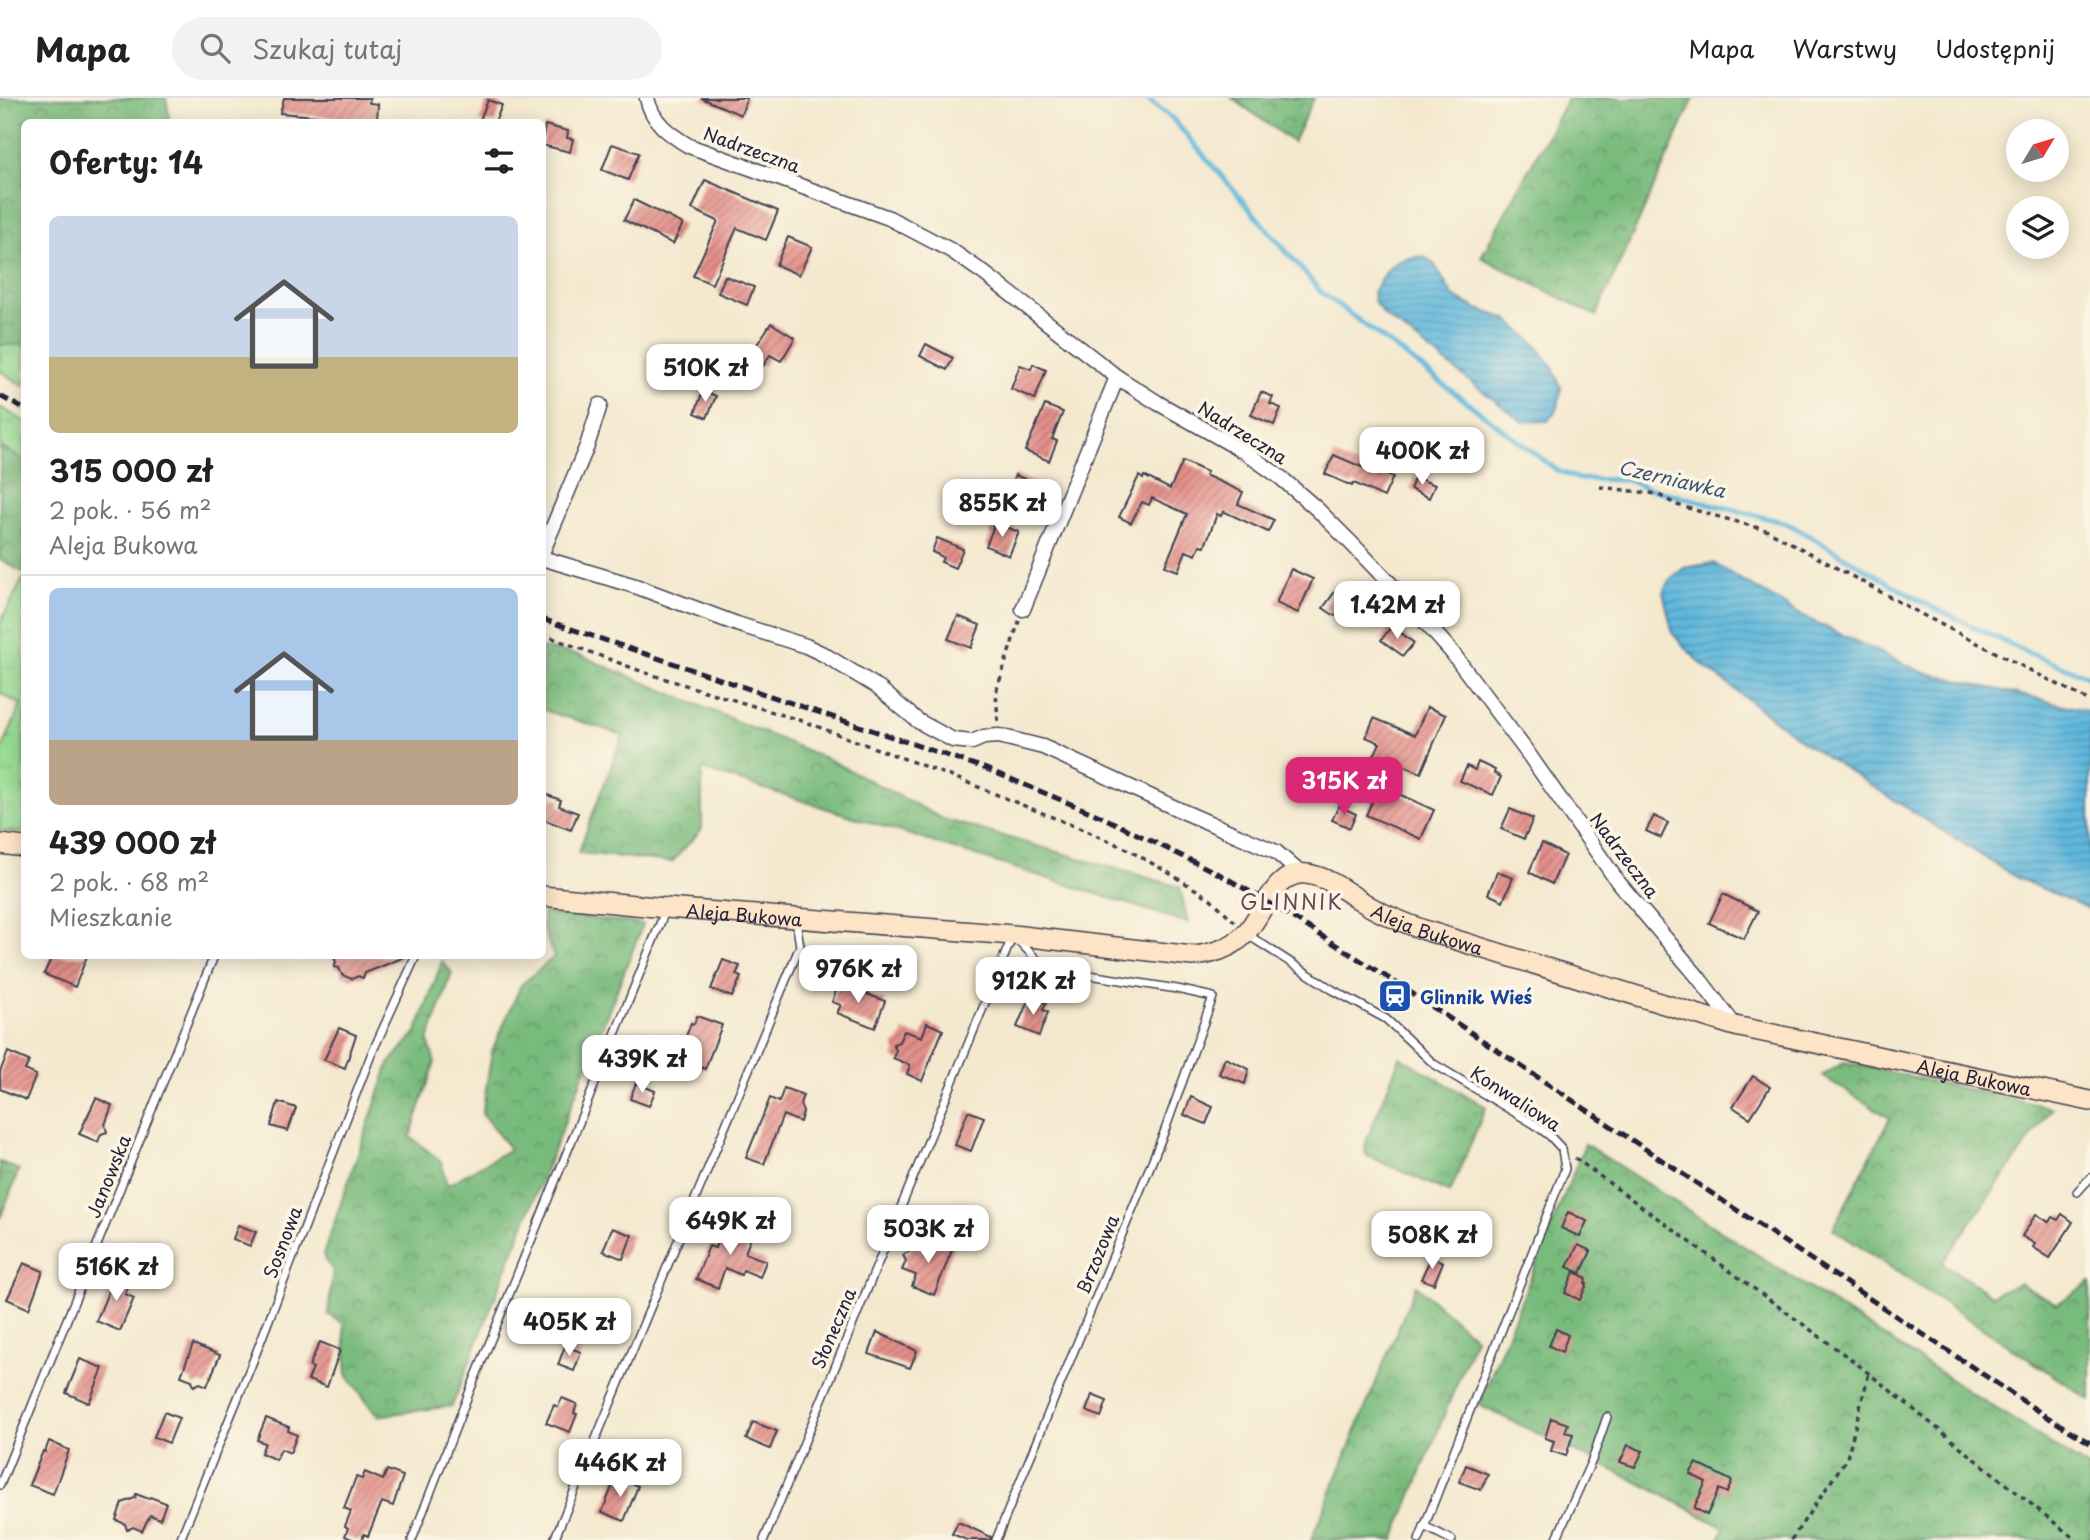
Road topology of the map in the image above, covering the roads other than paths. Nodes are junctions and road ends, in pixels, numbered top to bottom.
1 (648, 102) edge
2 (1117, 377) junction
3 (600, 405) dead end
4 (546, 545) edge
5 (546, 556) edge
6 (1023, 609) road end
7 (0, 844) edge
8 (21, 847) edge
9 (1300, 873) junction
10 (546, 896) edge
11 (666, 908) junction
12 (795, 919) junction
13 (1246, 933) junction
14 (1013, 935) junction
15 (213, 959) edge
16 (415, 959) edge
17 (1735, 1026) junction
18 (2090, 1101) edge
19 (2090, 1178) edge
20 (2077, 1192) dead end
21 (1607, 1417) dead end
22 (0, 1485) edge
23 (1424, 1526) junction
24 (180, 1540) edge
25 (412, 1540) edge
26 (554, 1540) edge
27 (764, 1540) edge
28 (996, 1540) edge
29 (1419, 1540) edge
30 (1452, 1540) edge
31 (1556, 1540) edge

1 - 2 street, Nadrzeczna
2 - 6 street
2 - 17 street, Nadrzeczna
3 - 4 street
5 - 9 street
7 - 8 street
9 - 13 street, Aleja Bukowa
9 - 17 street, Aleja Bukowa
10 - 11 street, Aleja Bukowa
11 - 12 street, Aleja Bukowa
11 - 25 lane
12 - 14 street, Aleja Bukowa
12 - 26 lane
13 - 14 street, Aleja Bukowa
13 - 23 lane, Konwaliowa
14 - 27 lane, Słoneczna
14 - 28 lane, Brzozowa
15 - 22 lane, Janowska
16 - 24 lane, Sosnowa
17 - 18 street, Aleja Bukowa
19 - 20 lane
21 - 31 lane
23 - 29 lane, Konwaliowa
23 - 30 lane

